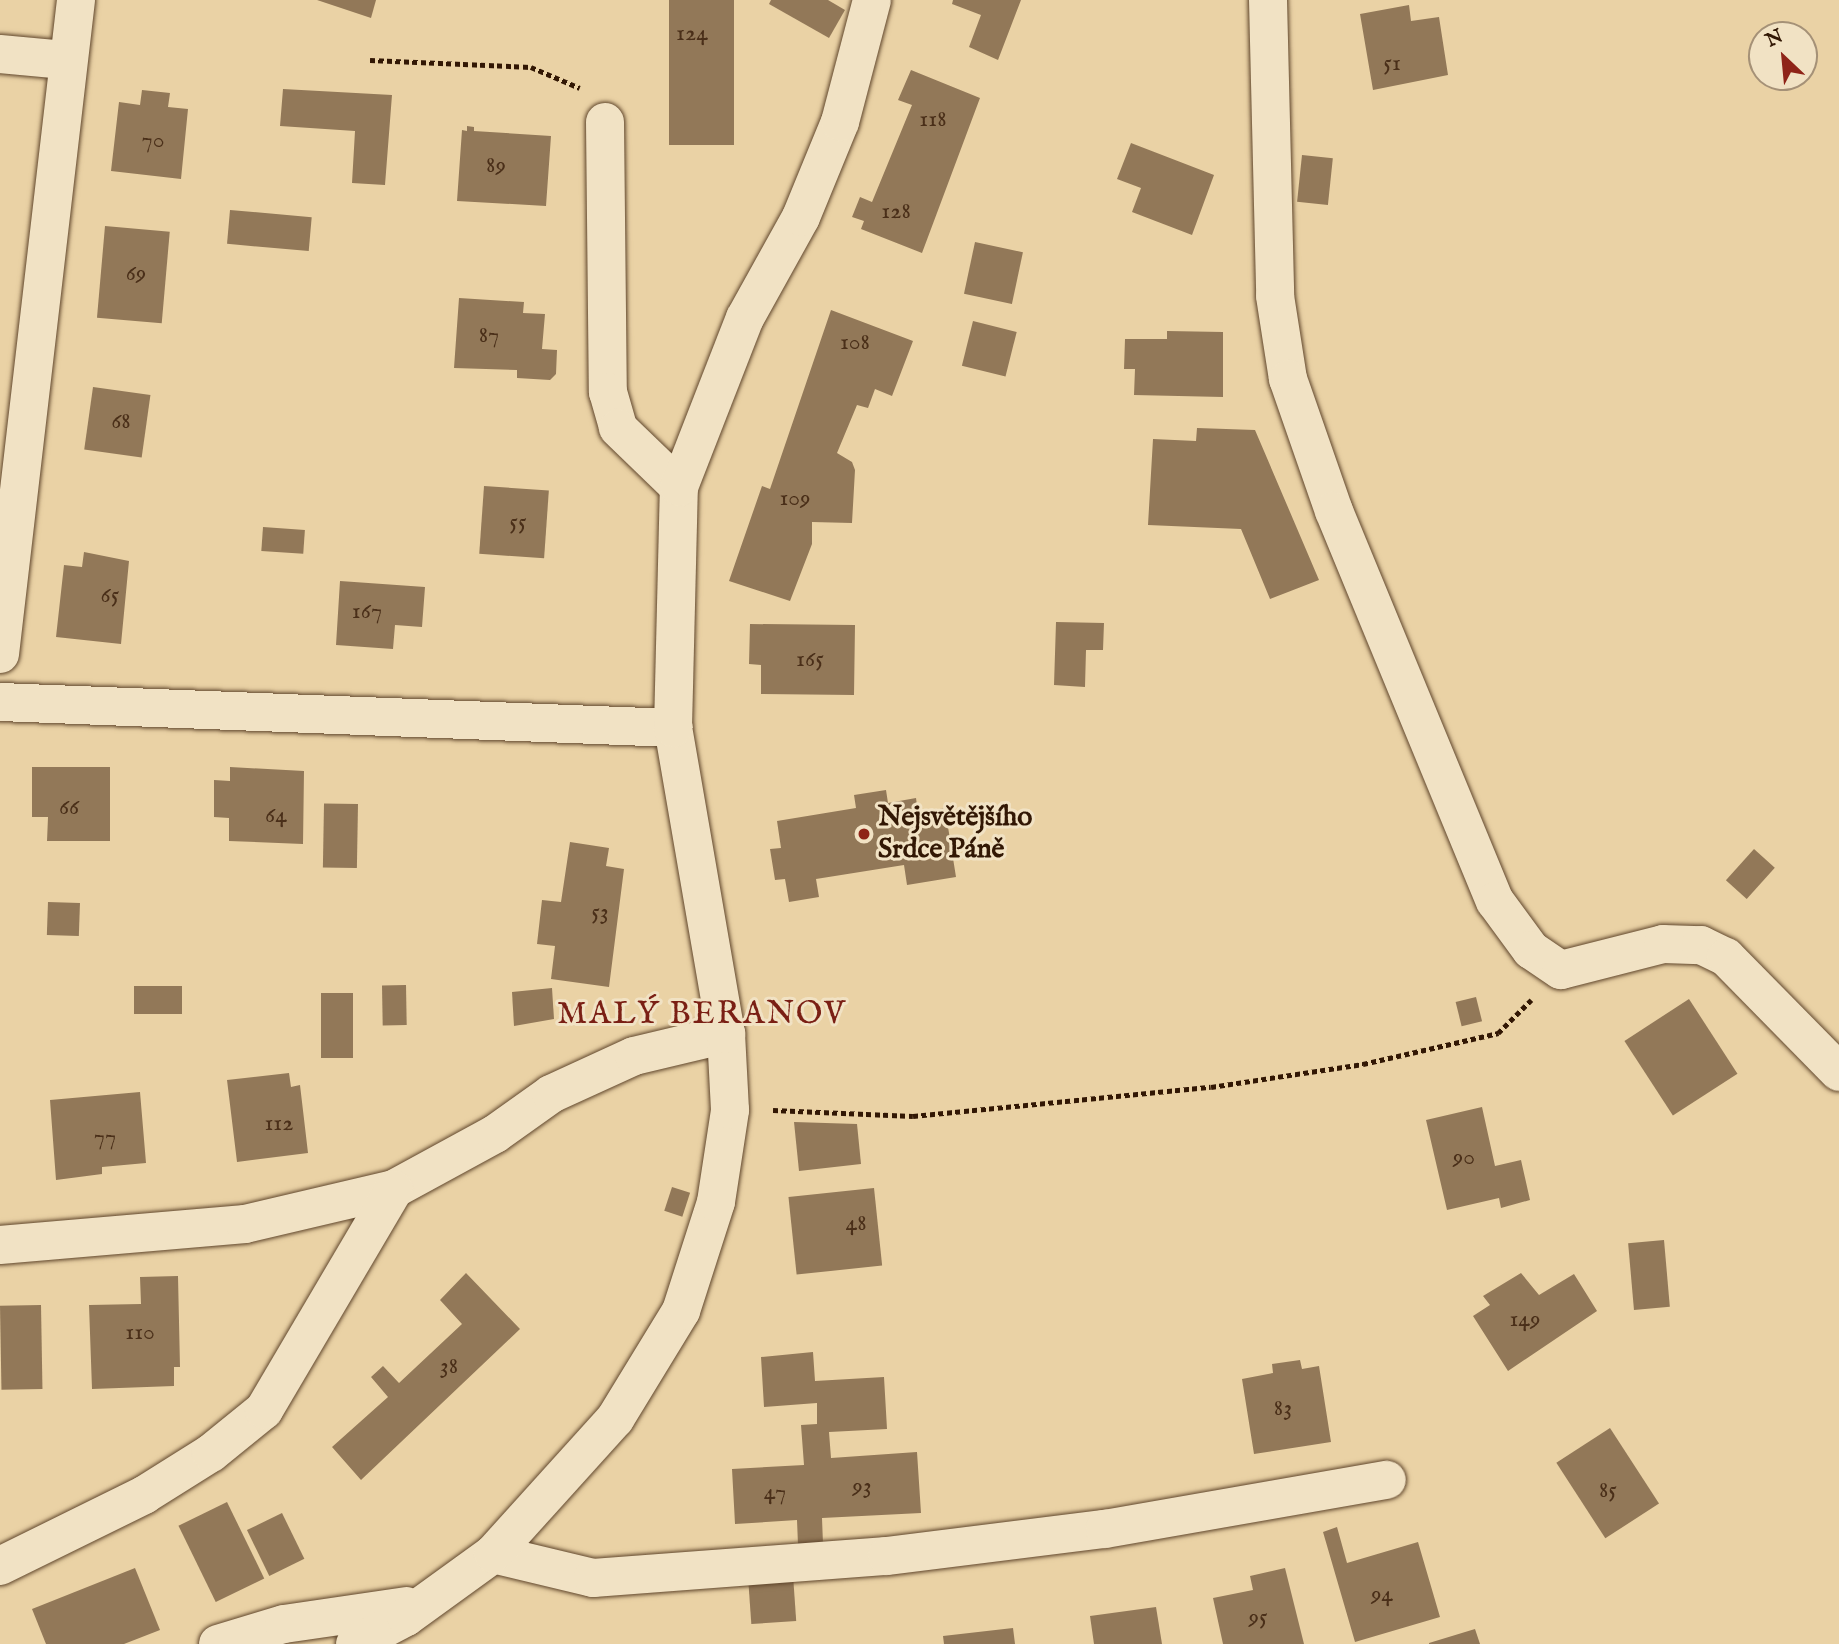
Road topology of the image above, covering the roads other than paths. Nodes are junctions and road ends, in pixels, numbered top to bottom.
1 (76, 0) edge
2 (872, 0) edge
3 (1268, 0) edge
4 (0, 54) edge
5 (65, 60) junction
6 (605, 122) road end
7 (679, 487) junction
8 (0, 654) edge
9 (0, 702) edge
10 (673, 728) junction
11 (726, 1034) junction
12 (1839, 1072) edge
13 (394, 1189) junction
14 (0, 1245) edge
15 (1387, 1479) dead end
16 (493, 1554) junction
17 (0, 1566) edge
18 (423, 1604) junction
19 (218, 1644) edge
20 (355, 1644) edge

1 - 5 street
2 - 7 street
3 - 12 street
4 - 5 street
5 - 8 street
6 - 7 street
7 - 10 street
9 - 10 street
10 - 11 street
11 - 13 street
11 - 16 street
13 - 14 street
13 - 17 street
15 - 16 street
16 - 18 street
18 - 19 street
18 - 20 street

